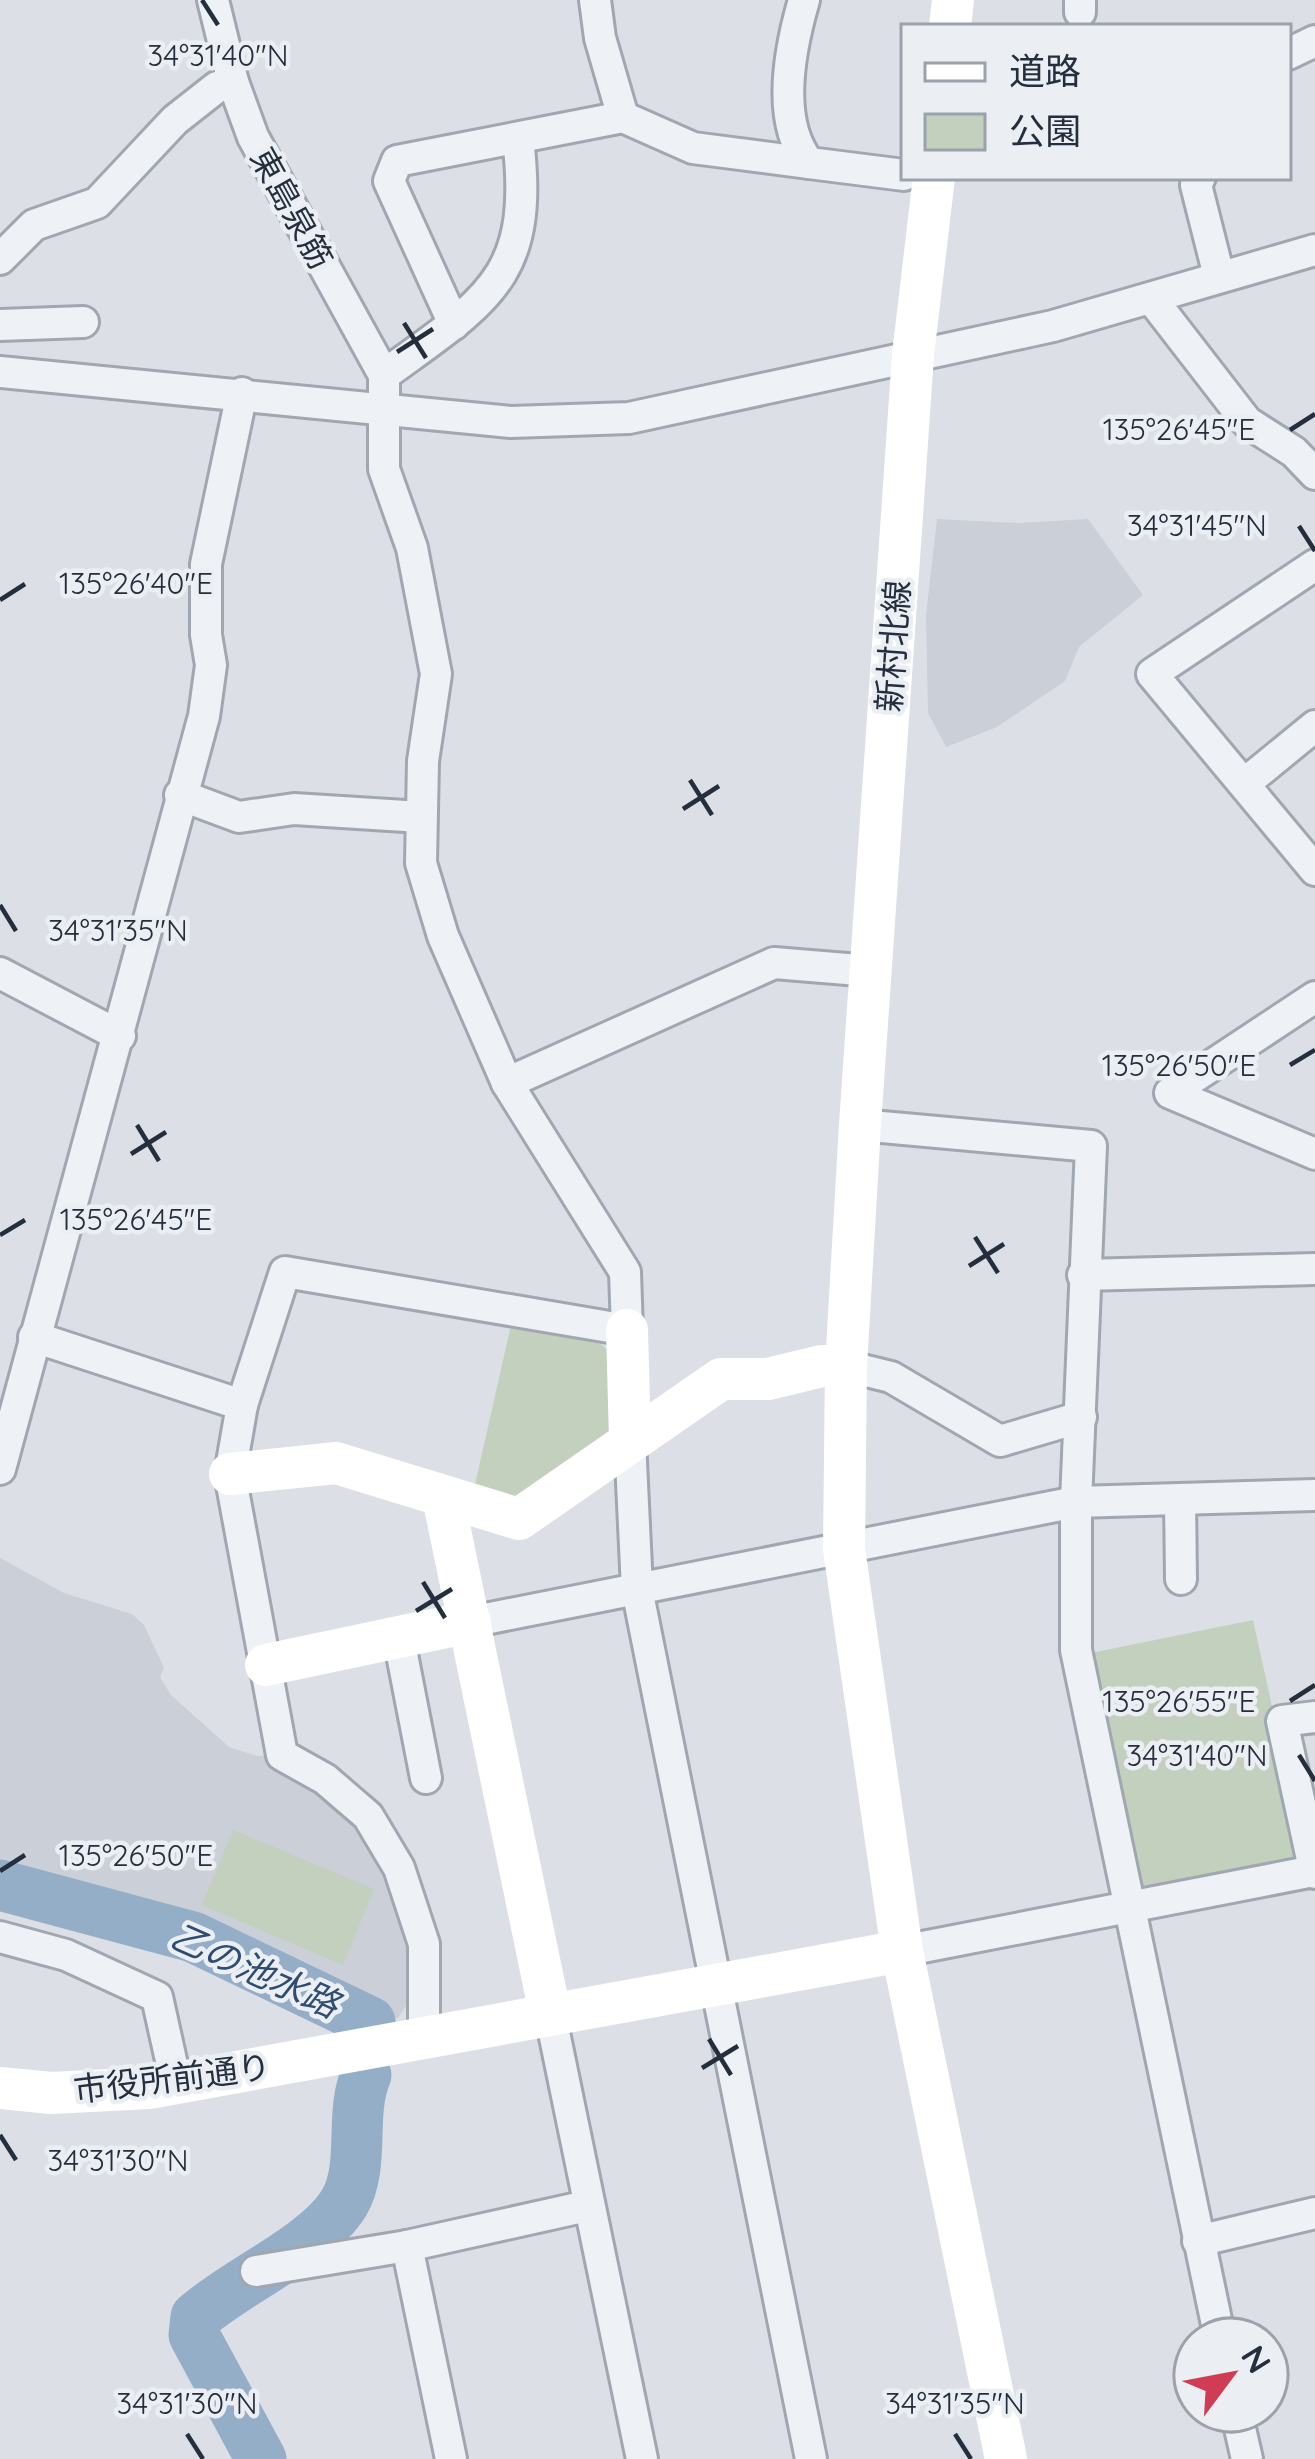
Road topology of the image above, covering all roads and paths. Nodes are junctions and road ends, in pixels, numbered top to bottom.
1 (214, 0) edge
2 (595, 0) edge
3 (804, 0) edge
4 (233, 82) junction
5 (623, 117) junction
6 (518, 139) junction
7 (809, 163) junction
8 (901, 175) edge
9 (931, 180) edge
10 (1198, 180) edge
11 (1315, 250) edge
12 (0, 259) edge
13 (1219, 276) junction
14 (1150, 298) junction
15 (83, 322) dead end
16 (454, 324) junction
17 (0, 326) edge
18 (913, 355) junction
19 (0, 372) edge
20 (385, 375) junction
21 (242, 393) junction
22 (384, 409) junction
23 (1315, 474) edge
24 (1315, 565) edge
25 (1315, 726) edge
26 (1244, 784) junction
27 (180, 795) junction
28 (421, 817) junction
29 (1315, 870) edge
30 (871, 971) junction
31 (0, 973) edge
32 (1315, 997) edge
33 (120, 1036) junction
34 (507, 1083) junction
35 (861, 1121) junction
36 (1315, 1154) edge
37 (1315, 1269) edge
38 (1083, 1275) junction
39 (627, 1330) junction
40 (34, 1337) junction
41 (846, 1366) junction
42 (242, 1405) junction
43 (1081, 1417) junction
44 (630, 1440) junction
45 (0, 1469) edge
46 (230, 1474) junction
47 (1315, 1495) edge
48 (443, 1497) junction
49 (1180, 1499) junction
50 (1076, 1502) junction
51 (844, 1549) junction
52 (1181, 1579) dead end
53 (637, 1589) junction
54 (470, 1622) junction
55 (399, 1639) junction
56 (266, 1665) junction
57 (1315, 1717) edge
58 (427, 1778) dead end
59 (1315, 1872) edge
60 (1131, 1909) junction
61 (0, 1937) edge
62 (902, 1951) junction
63 (716, 1987) junction
64 (550, 2013) junction
65 (424, 2038) junction
66 (176, 2083) junction
67 (0, 2088) edge
68 (587, 2206) junction
69 (1315, 2213) edge
70 (1198, 2241) junction
71 (407, 2246) junction
72 (256, 2271) dead end
73 (1215, 2315) edge
74 (452, 2459) edge
75 (642, 2459) edge
76 (811, 2459) edge
77 (1006, 2459) edge

1 - 4 street, 東島泉筋
2 - 5 street
3 - 7 street
4 - 12 street
4 - 20 street, 東島泉筋
5 - 6 street
5 - 7 street
6 - 16 street
6 - 16 street
7 - 8 street
9 - 18 street, 新村北線
10 - 13 street
11 - 13 street
13 - 14 street
14 - 18 street
14 - 23 street
15 - 17 street
16 - 20 street
18 - 22 street
18 - 30 street, 新村北線
19 - 21 street
20 - 22 street
21 - 22 street
21 - 27 street
22 - 28 street
24 - 26 street
25 - 26 street
26 - 29 street
27 - 28 street
27 - 33 street
28 - 34 street
30 - 34 street
30 - 35 street, 新村北線
31 - 33 street
32 - 36 street
33 - 40 street
34 - 39 street
35 - 38 street
35 - 41 street, 新村北線
37 - 38 street
38 - 43 street
39 - 42 street
39 - 44 street
40 - 42 street
40 - 45 street
41 - 43 street
41 - 44 street
41 - 51 street, 新村北線
42 - 46 street
43 - 50 street
44 - 48 street
44 - 53 street
46 - 48 street
46 - 56 street
47 - 49 street
48 - 54 street
49 - 50 street
49 - 52 street
50 - 51 street
50 - 60 street
51 - 53 street
51 - 62 street, 新村北線
53 - 54 street
53 - 63 street
54 - 55 street
54 - 64 street
55 - 56 street
55 - 58 street
56 - 65 street
57 - 59 street
59 - 60 street
60 - 62 street
60 - 70 street
61 - 66 street
62 - 63 street, 市役所前通り
62 - 77 street, 新村北線
63 - 64 street, 市役所前通り
63 - 76 street
64 - 65 street, 市役所前通り
64 - 68 street
65 - 66 street, 市役所前通り
66 - 67 street, 市役所前通り
68 - 71 street
68 - 75 street
69 - 70 street
70 - 73 street
71 - 72 street
71 - 74 street

